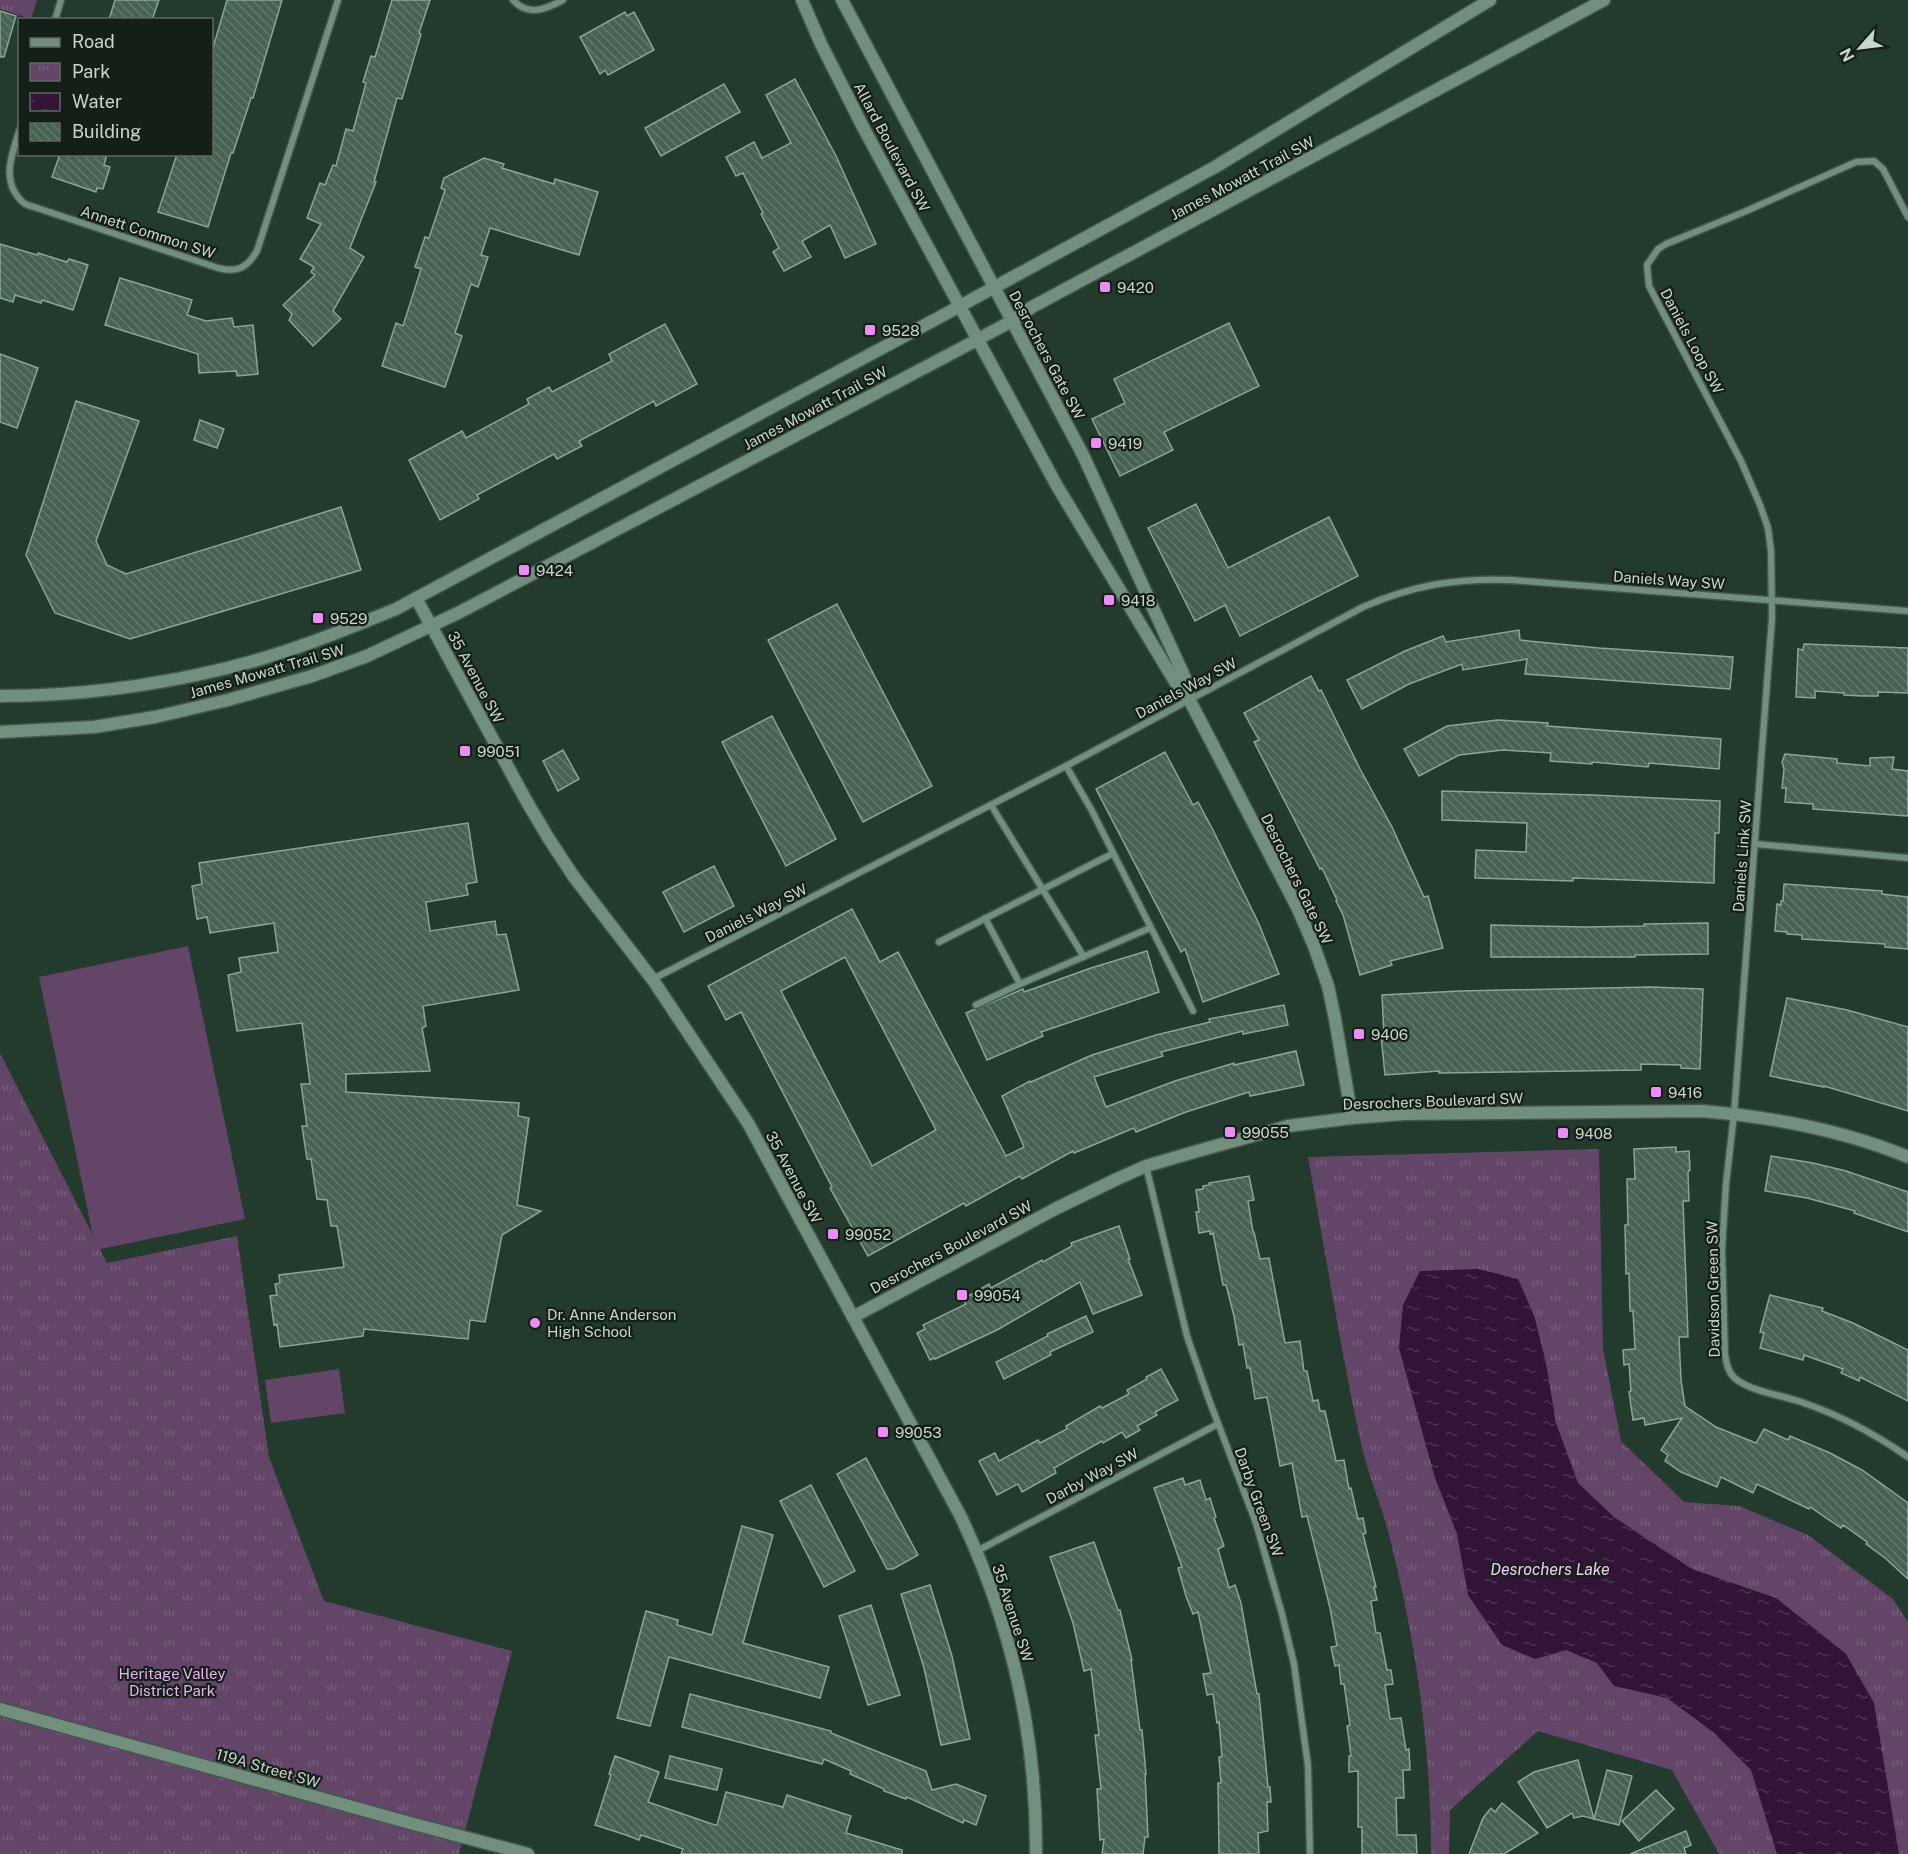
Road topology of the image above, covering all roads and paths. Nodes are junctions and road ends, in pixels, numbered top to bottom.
1 (61, 0) edge
2 (338, 0) edge
3 (513, 0) edge
4 (563, 0) edge
5 (802, 0) edge
6 (842, 0) edge
7 (1490, 0) edge
8 (1604, 0) edge
9 (56, 18) edge
10 (18, 135) edge
11 (1908, 217) edge
12 (994, 287) junction
13 (959, 306) junction
14 (1012, 321) junction
15 (978, 340) junction
16 (416, 598) junction
17 (1772, 600) junction
18 (1908, 611) edge
19 (431, 626) junction
20 (0, 696) edge
21 (1189, 699) junction
22 (0, 732) edge
23 (1066, 766) junction
24 (991, 805) junction
25 (1755, 844) junction
26 (1112, 854) junction
27 (1908, 858) edge
28 (1043, 889) junction
29 (985, 918) junction
30 (1150, 928) junction
31 (939, 942) dead end
32 (1084, 957) junction
33 (652, 980) junction
34 (1020, 984) junction
35 (976, 1005) dead end
36 (1193, 1011) dead end
37 (1734, 1114) junction
38 (1352, 1118) junction
39 (1908, 1156) edge
40 (1146, 1167) junction
41 (853, 1317) junction
42 (1218, 1424) junction
43 (1908, 1457) edge
44 (977, 1551) junction
45 (0, 1709) edge
46 (528, 1854) edge
47 (1036, 1854) edge
48 (1310, 1854) edge

1 - 9 street
2 - 10 street, Annett Common SW
3 - 4 street
5 - 13 street, Allard Boulevard SW
6 - 12 street, Allard Boulevard SW
7 - 12 street, James Mowatt Trail SW
8 - 14 street, James Mowatt Trail SW
11 - 17 street, Daniels Loop SW
12 - 13 street, James Mowatt Trail SW
12 - 14 street, Desrochers Gate SW
13 - 15 street, Desrochers Gate SW
13 - 16 street, James Mowatt Trail SW
14 - 15 street, James Mowatt Trail SW
14 - 21 street, Desrochers Gate SW
15 - 19 street, James Mowatt Trail SW
15 - 21 street, Desrochers Gate SW
16 - 19 street, 35 Avenue SW
16 - 20 street, James Mowatt Trail SW
17 - 18 street
17 - 21 street, Daniels Way SW
17 - 25 street, Daniels Link SW
19 - 22 street, James Mowatt Trail SW
19 - 33 street, 35 Avenue SW
21 - 23 street, Daniels Way SW
21 - 38 street, Desrochers Gate SW
23 - 24 street, Daniels Way SW
23 - 26 street
24 - 28 street
24 - 33 street, Daniels Way SW
25 - 27 street
25 - 37 street, Daniels Link SW
26 - 28 street
26 - 30 street
28 - 29 street
28 - 32 street
29 - 31 street
29 - 34 street
30 - 32 street
30 - 36 street
32 - 34 street
33 - 41 street, 35 Avenue SW
34 - 35 street
37 - 38 street, Desrochers Boulevard SW
37 - 39 street, Desrochers Boulevard SW
37 - 43 street, Davidson Green SW
38 - 40 street, Desrochers Boulevard SW
40 - 41 street, Desrochers Boulevard SW
40 - 42 street, Darby Green SW
41 - 44 street, 35 Avenue SW
42 - 44 street, Darby Way SW
42 - 48 street, Darby Green SW
44 - 47 street, 35 Avenue SW
45 - 46 street, 119A Street SW

